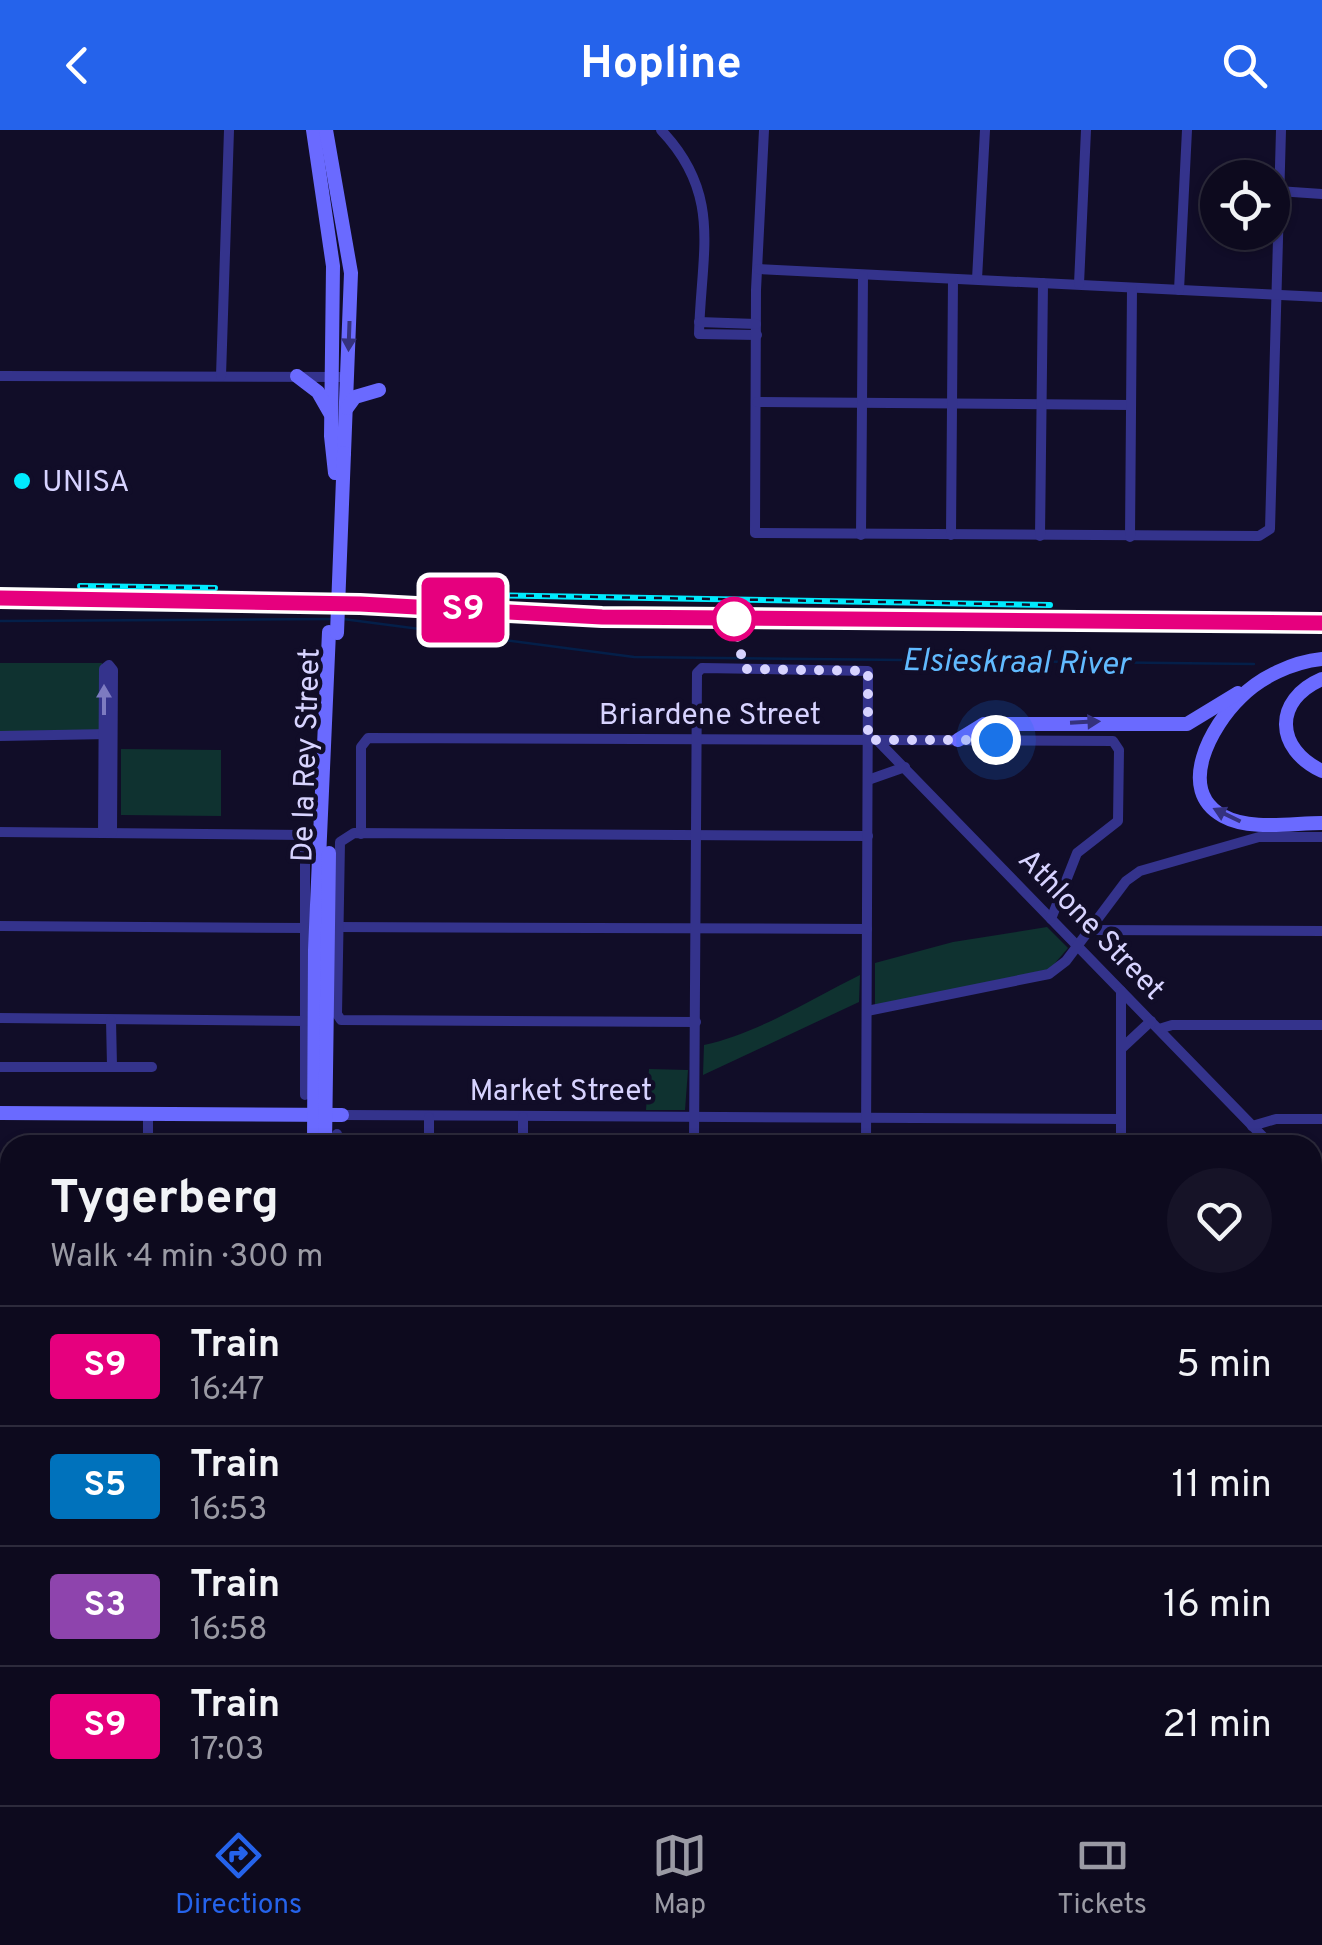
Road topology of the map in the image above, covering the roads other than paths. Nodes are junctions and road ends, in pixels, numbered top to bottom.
1 (230, 130) edge
2 (313, 130) edge
3 (326, 130) edge
4 (661, 130) edge
5 (764, 130) edge
6 (985, 130) edge
7 (1086, 130) edge
8 (1186, 130) edge
9 (1281, 130) edge
10 (1280, 160) edge
11 (1290, 192) edge
12 (1322, 194) edge
13 (344, 219) junction
14 (1276, 250) edge
15 (758, 268) junction
16 (863, 275) junction
17 (952, 278) junction
18 (977, 279) junction
19 (1043, 282) junction
20 (1079, 284) junction
21 (1132, 288) junction
22 (1178, 290) junction
23 (1274, 295) junction
24 (1322, 298) edge
25 (334, 321) junction
26 (756, 329) junction
27 (0, 376) edge
28 (221, 376) junction
29 (298, 376) junction
30 (340, 376) junction
31 (379, 390) dead end
32 (758, 402) junction
33 (862, 402) junction
34 (952, 403) junction
35 (1042, 404) junction
36 (1130, 405) junction
37 (338, 411) junction
38 (861, 535) junction
39 (951, 535) junction
40 (1040, 536) junction
41 (1130, 537) junction
42 (333, 632) junction
43 (1322, 659) edge
44 (1322, 679) edge
45 (1254, 687) junction
46 (108, 734) junction
47 (0, 736) edge
48 (696, 739) junction
49 (364, 740) joint
50 (872, 740) junction
51 (958, 740) junction
52 (905, 768) junction
53 (1322, 771) edge
54 (868, 780) junction
55 (1322, 823) edge
56 (0, 832) edge
57 (108, 833) junction
58 (361, 834) junction
59 (697, 835) junction
60 (868, 836) junction
61 (1322, 837) edge
62 (1051, 919) junction
63 (0, 926) edge
64 (338, 927) junction
65 (307, 928) junction
66 (696, 929) junction
67 (867, 930) junction
68 (1090, 930) junction
69 (1322, 931) edge
70 (1078, 946) junction
71 (1121, 990) junction
72 (867, 1011) junction
73 (0, 1018) edge
74 (111, 1020) junction
75 (306, 1021) junction
76 (696, 1022) junction
77 (1155, 1025) junction
78 (1322, 1025) edge
79 (1121, 1049) junction
80 (112, 1066) junction
81 (0, 1067) edge
82 (152, 1067) dead end
83 (305, 1095) dead end
84 (0, 1113) edge
85 (148, 1114) junction
86 (319, 1115) junction
87 (342, 1116) joint
88 (429, 1117) junction
89 (523, 1117) junction
90 (694, 1118) junction
91 (866, 1118) junction
92 (1322, 1118) edge
93 (1121, 1120) junction
94 (1252, 1126) junction
95 (148, 1135) edge
96 (311, 1135) edge
97 (322, 1135) edge
98 (429, 1135) edge
99 (523, 1135) edge
100 (694, 1135) edge
101 (866, 1135) edge
102 (1121, 1135) edge
103 (1261, 1135) edge

1 - 28 street
2 - 25 main road, De la Rey Street
3 - 13 main road, De la Rey Street
4 - 26 street
5 - 15 street
6 - 18 street
7 - 20 street
8 - 22 street
9 - 10 street
11 - 12 street
13 - 25 main road
13 -> 30 main road, De la Rey Street
14 - 23 street
15 - 16 street
15 - 26 street
16 - 17 street
16 - 33 street
17 - 18 street
17 - 34 street
18 - 19 street
19 - 20 street
19 - 35 street
20 - 21 street
21 - 22 street
21 - 36 street
22 - 23 street
23 - 24 street
23 - 41 street
25 - 30 main road, De la Rey Street
26 - 32 street
27 - 28 street
28 - 29 street
29 - 30 street
29 - 37 main road
30 - 37 main road, De la Rey Street
31 - 37 main road
32 - 33 street
32 - 38 street
33 - 34 street
33 - 38 street
34 - 35 street
34 - 39 street
35 - 36 street
35 - 40 street
36 - 41 street
37 - 42 main road, De la Rey Street
37 - 42 main road, De la Rey Street, bridge
38 - 39 street
39 - 40 street
40 - 41 street
42 - 86 main road, De la Rey Street
43 - 45 main road
44 - 53 main road
51 -> 45 main road
55 -> 45 main road
46 -> 46 street
46 - 47 street
46 - 57 street
48 - 49 street, Briardene Street
48 - 50 street, Briardene Street
48 - 50 street
48 - 59 street
49 - 58 street, De la Rey Street
50 - 51 street, Briardene Street
50 - 52 street, Athlone Street
50 - 54 street
51 - 62 street, Briardene Street
52 - 54 street
52 - 62 street, Athlone Street
54 - 60 street
56 - 57 street
57 - 65 street, De la Rey Street
58 - 59 street
58 - 64 street, De la Rey Street
59 - 60 street
59 - 66 street
60 - 67 street
61 - 68 street
62 - 70 street, Athlone Street
63 - 65 street
64 - 66 street
64 - 76 street, De la Rey Street
65 - 75 street, De la Rey Street
66 - 67 street
66 - 76 street
67 - 72 street
68 - 69 street
68 - 70 street
70 - 71 street, Athlone Street
70 - 72 street
71 - 77 street, Athlone Street
71 - 79 street
72 - 91 street
73 - 74 street
74 - 75 street
74 - 80 street
75 - 83 street, De la Rey Street
76 - 90 street
77 - 78 street
77 - 79 street
77 - 94 street, Athlone Street
79 - 93 street
80 - 81 street
80 - 82 street
84 - 85 main road, Market Street
85 - 86 main road, Market Street
85 - 95 street
86 - 87 main road, Market Street
86 - 96 main road, De la Rey Street
86 - 97 main road, De la Rey Street
87 - 88 street, Market Street
88 - 89 street, Market Street
88 - 98 street
89 - 90 street, Market Street
89 - 99 street
90 - 91 street, Market Street
90 - 100 street
91 - 93 street, Market Street
91 - 101 street
92 - 94 street
93 - 102 street
94 - 103 street, Athlone Street

